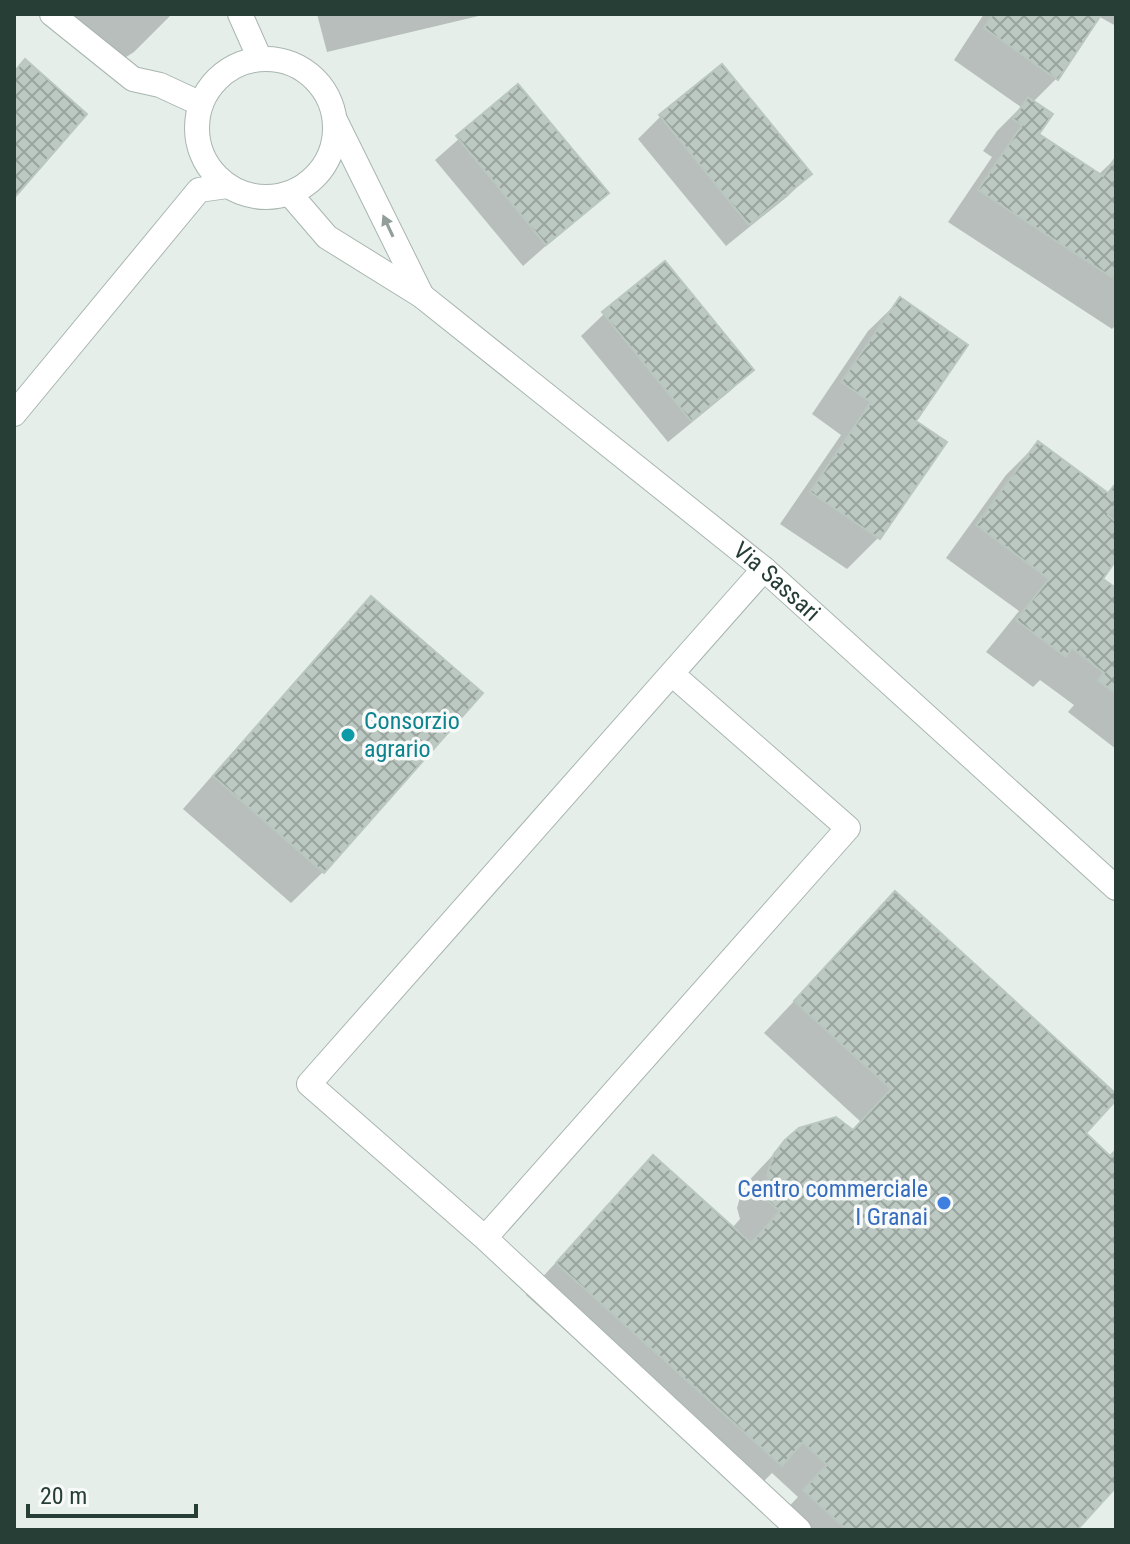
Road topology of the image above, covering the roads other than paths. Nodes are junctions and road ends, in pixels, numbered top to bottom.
1 (52, 14) edge
2 (240, 14) edge
3 (260, 59) junction
4 (201, 104) junction
5 (335, 120) junction
6 (227, 186) junction
7 (290, 194) junction
8 (422, 296) junction
9 (14, 414) edge
10 (764, 569) junction
11 (672, 674) junction
12 (1115, 886) edge
13 (485, 1238) junction
14 (799, 1530) edge

1 - 4 street
2 - 3 street
3 - 4 street
3 - 5 street, Via Sassari
4 - 6 street
5 - 7 street
8 -> 5 street, Via Sassari
6 - 7 street
6 - 9 street
7 - 8 street, Via Sassari
8 - 10 street, Via Sassari
10 - 11 street
10 - 12 street, Via Sassari
11 - 13 street
11 - 13 street
13 - 14 street

